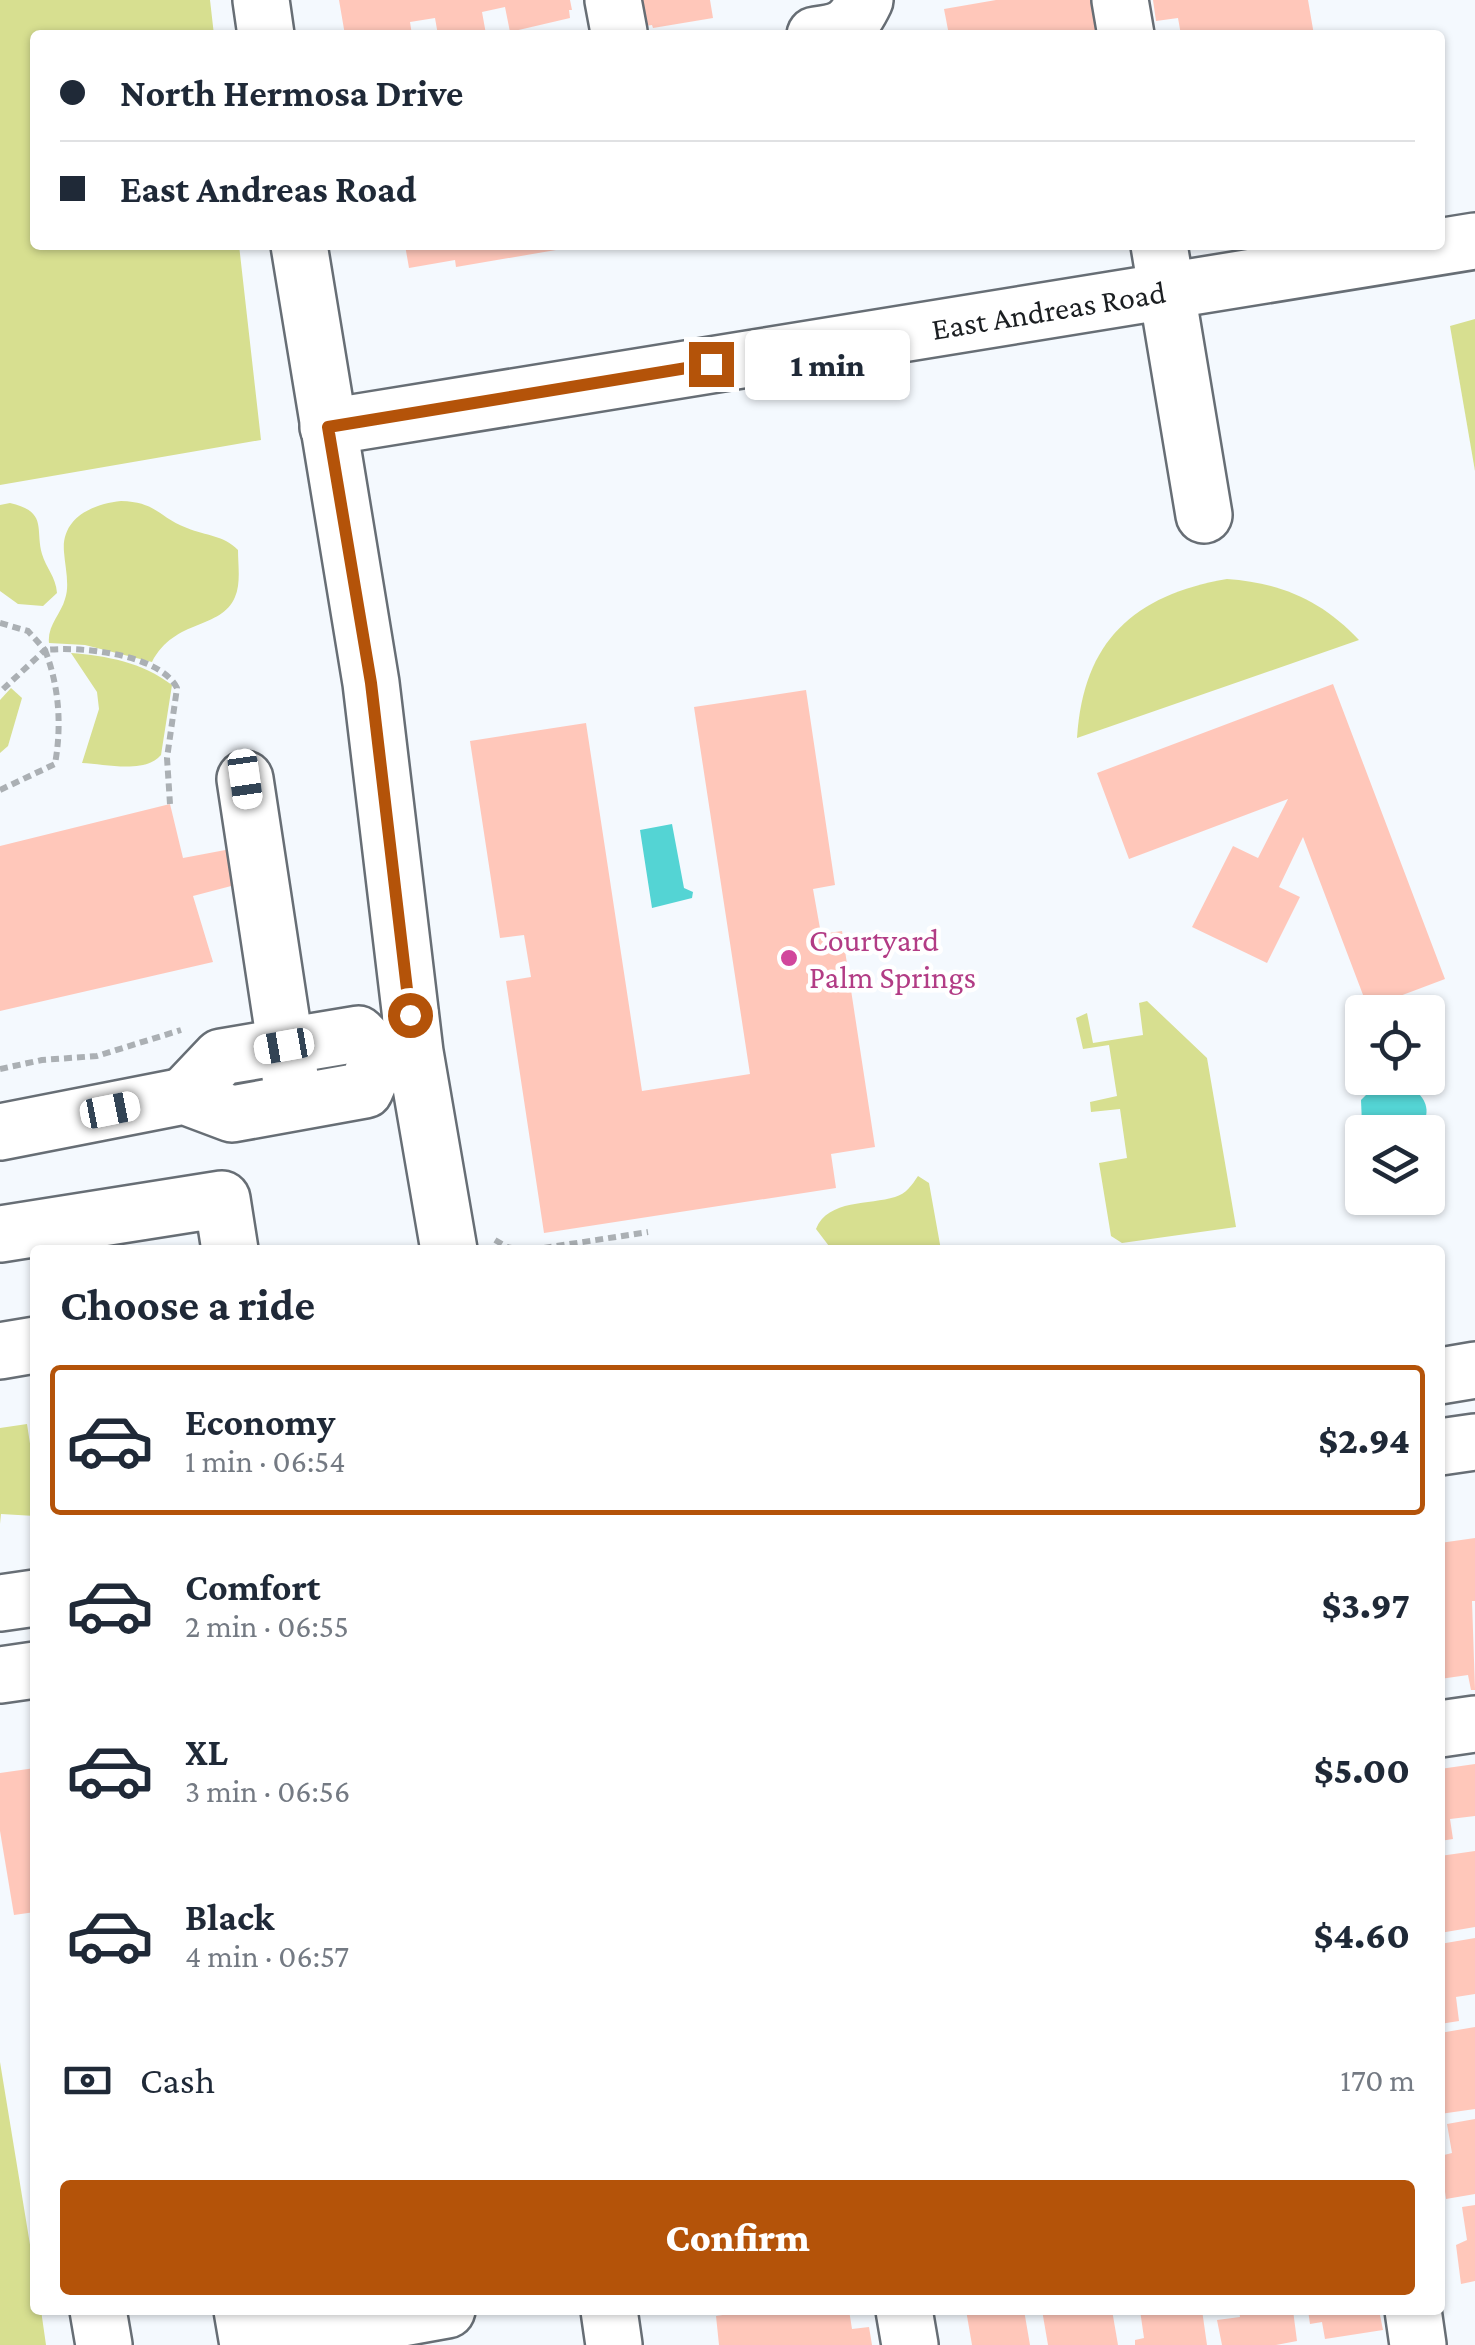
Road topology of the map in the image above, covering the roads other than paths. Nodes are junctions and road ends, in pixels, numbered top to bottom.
1 (261, 0) edge
2 (865, 0) edge
3 (1120, 0) edge
4 (265, 30) edge
5 (843, 30) edge
6 (1125, 30) edge
7 (1475, 241) edge
8 (1445, 244) edge
9 (300, 250) edge
10 (1367, 250) edge
11 (1163, 267) edge
12 (328, 427) junction
13 (1204, 515) dead end
14 (245, 779) dead end
15 (284, 1046) junction
16 (397, 1054) junction
17 (184, 1096) junction
18 (294, 1102) junction
19 (0, 1132) edge
20 (0, 1234) edge
21 (470, 1244) edge
22 (229, 1245) edge
23 (30, 1346) edge
24 (0, 1351) edge
25 (1475, 1370) edge
26 (1445, 1375) edge
27 (1475, 1442) edge
28 (1445, 1446) edge
29 (30, 1599) edge
30 (0, 1603) edge
31 (30, 1671) edge
32 (0, 1675) edge
33 (1475, 1724) edge
34 (1445, 1728) edge
35 (99, 2315) edge
36 (243, 2315) edge
37 (610, 2315) edge
38 (905, 2315) edge
39 (1414, 2315) edge
40 (363, 2317) edge
41 (302, 2340) edge
42 (104, 2345) edge
43 (614, 2345) edge
44 (910, 2345) edge
45 (1418, 2345) edge

1 - 4 street
2 - 5 street
3 - 6 street
7 - 8 street, East Andreas Road
9 - 12 street
10 - 11 street, East Andreas Road
11 - 12 street, East Andreas Road
11 - 13 street
12 - 16 street
14 - 15 street
15 - 16 street
15 - 17 street
15 - 18 street
16 - 18 street
16 - 21 street
17 - 18 street
17 - 19 street
20 - 22 street
23 - 24 street
25 - 26 street
27 - 28 street
29 - 30 street
31 - 32 street
33 - 34 street
35 - 42 street
36 - 41 street
37 - 43 street
38 - 44 street
39 - 45 street
40 - 41 street

